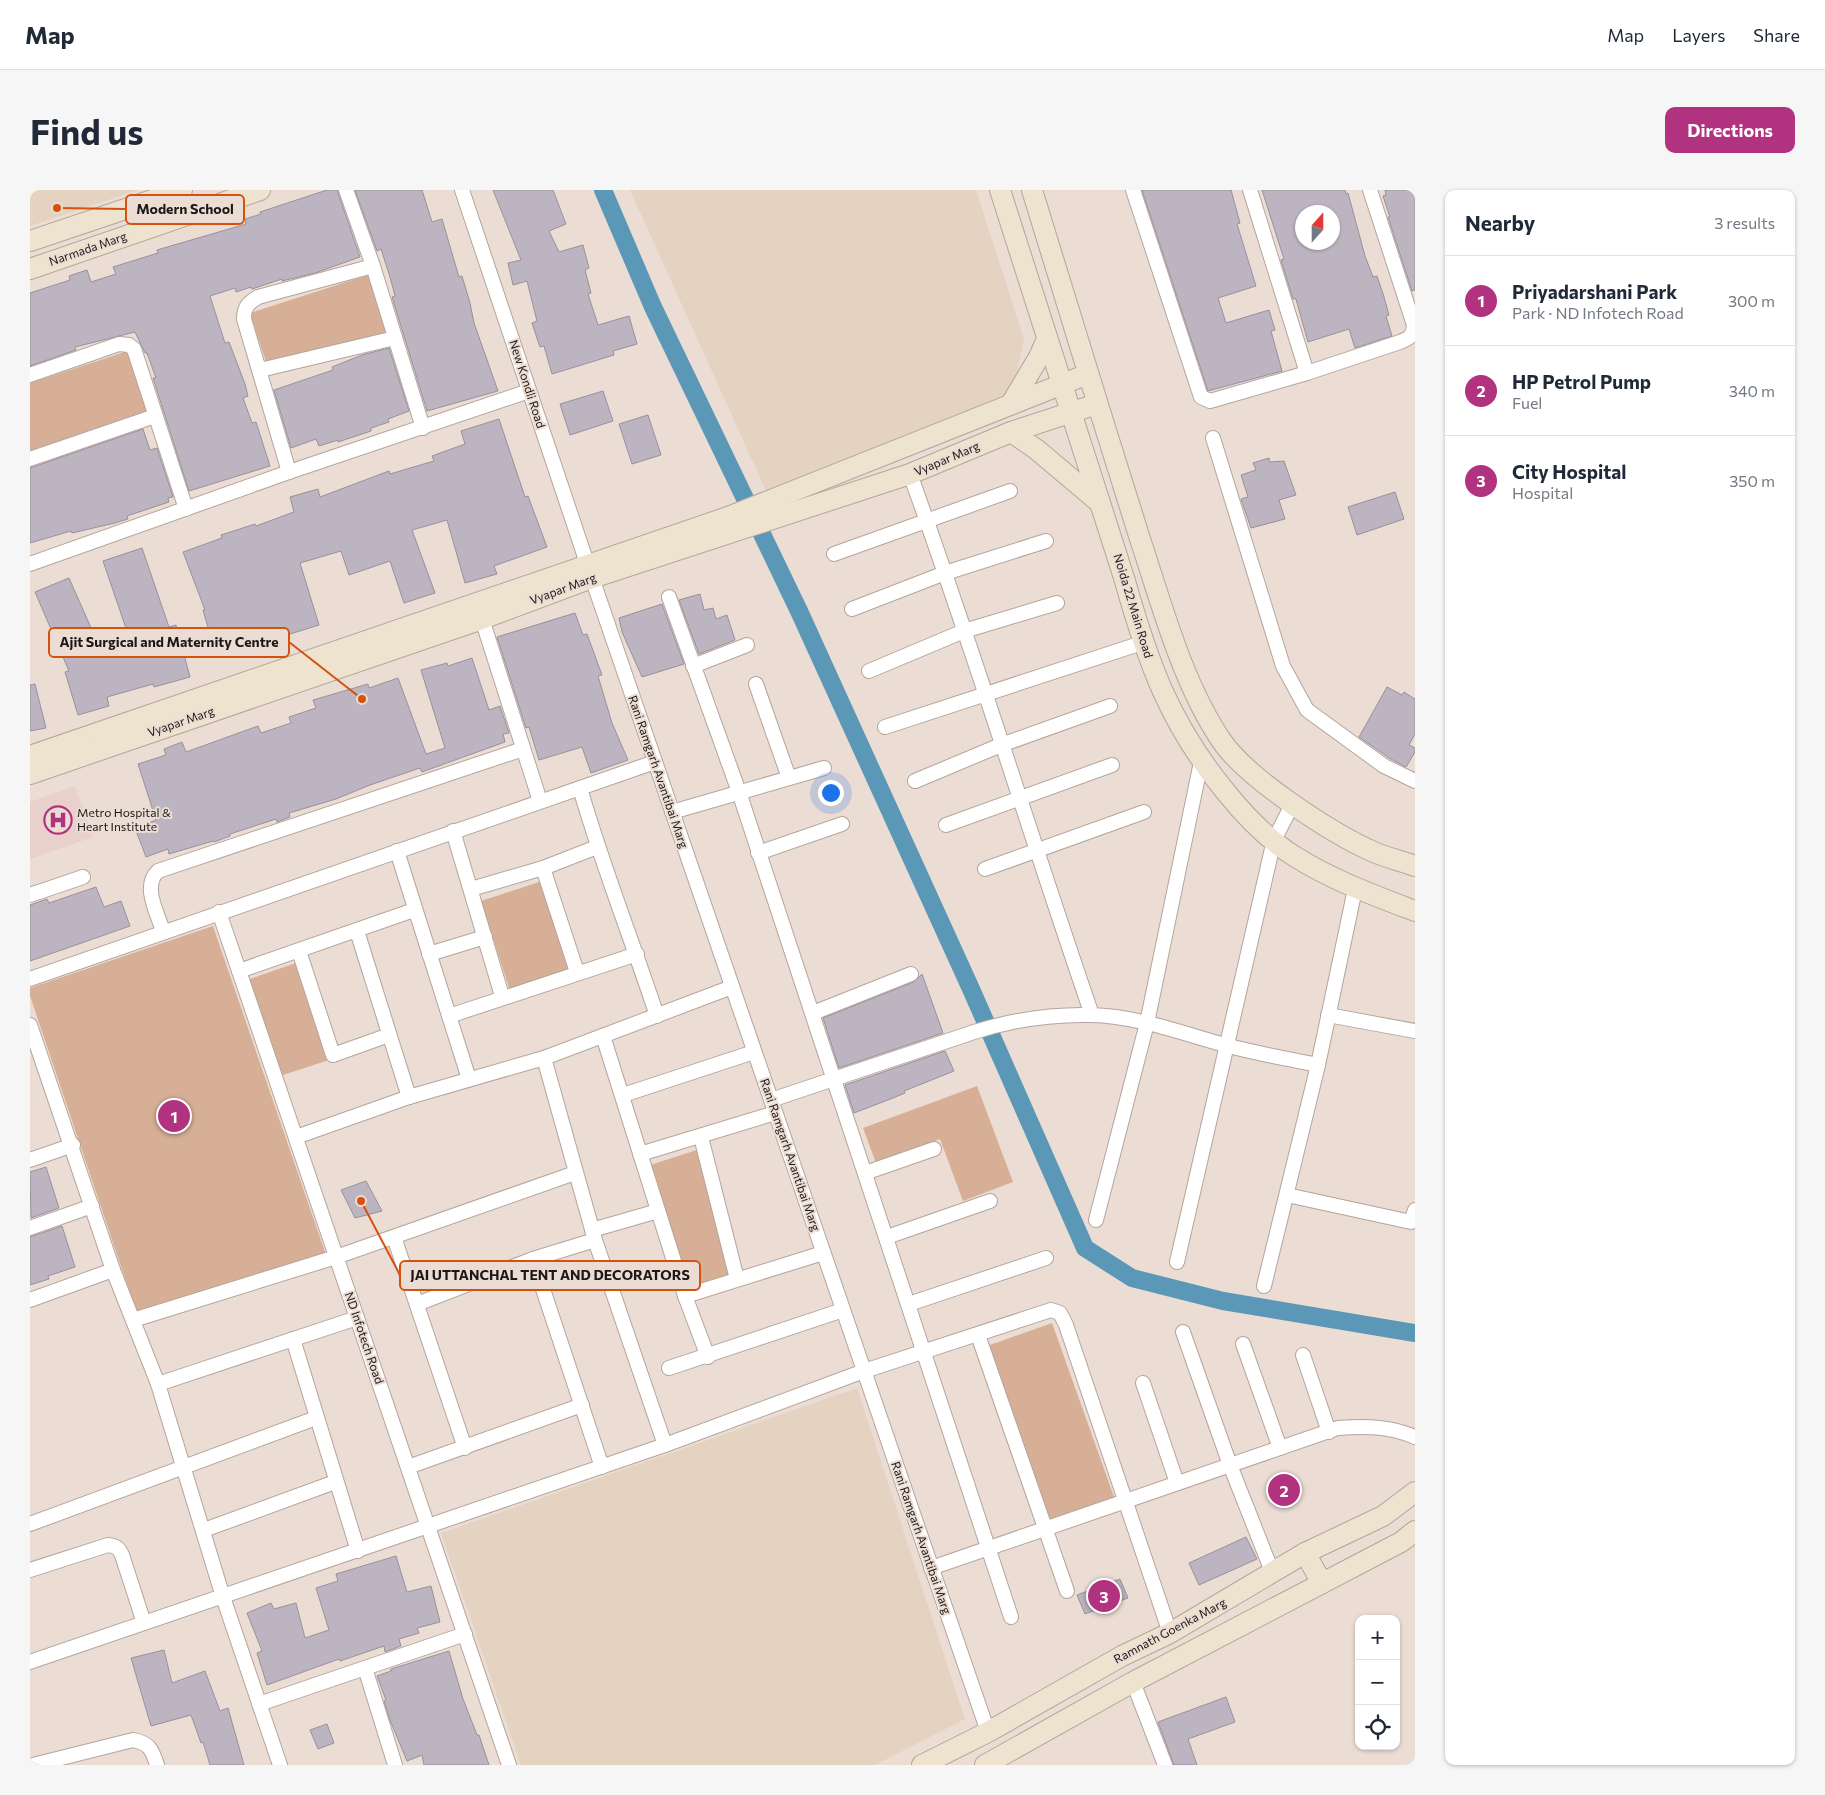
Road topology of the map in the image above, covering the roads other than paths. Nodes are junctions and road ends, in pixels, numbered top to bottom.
1 (182, 190) edge
2 (260, 190) edge
3 (346, 190) edge
4 (462, 190) edge
5 (1000, 190) edge
6 (1032, 190) edge
7 (1133, 190) edge
8 (1250, 190) edge
9 (1370, 190) edge
10 (30, 242) edge
11 (373, 266) junction
12 (30, 268) edge
13 (395, 338) junction
14 (1047, 339) junction
15 (260, 370) junction
16 (1307, 373) junction
17 (1088, 374) junction
18 (30, 375) edge
19 (1061, 383) junction
20 (529, 391) junction
21 (1011, 404) junction
22 (1097, 404) junction
23 (1071, 413) junction
24 (155, 416) junction
25 (423, 428) junction
26 (1011, 432) junction
27 (1213, 438) dead end
28 (30, 459) edge
29 (289, 472) junction
30 (910, 474) junction
31 (1010, 491) dead end
32 (1100, 503) junction
33 (186, 509) junction
34 (926, 520) junction
35 (731, 525) junction
36 (1046, 541) dead end
37 (834, 554) dead end
38 (30, 564) edge
39 (590, 572) junction
40 (945, 573) junction
41 (669, 597) dead end
42 (1057, 602) dead end
43 (852, 609) dead end
44 (482, 619) junction
45 (964, 631) junction
46 (1142, 644) junction
47 (747, 646) dead end
48 (693, 666) junction
49 (869, 671) dead end
50 (756, 684) dead end
51 (986, 693) junction
52 (1110, 706) dead end
53 (886, 727) dead end
54 (1001, 745) junction
55 (524, 749) junction
56 (30, 756) edge
57 (655, 762) junction
58 (1201, 762) junction
59 (1112, 765) dead end
60 (824, 768) dead end
61 (30, 774) edge
62 (789, 778) junction
63 (1415, 780) edge
64 (915, 781) dead end
65 (580, 788) junction
66 (738, 792) junction
67 (1021, 799) junction
68 (540, 802) junction
69 (1293, 803) junction
70 (672, 812) junction
71 (1144, 812) dead end
72 (842, 824) dead end
73 (946, 825) dead end
74 (453, 831) junction
75 (1274, 840) junction
76 (597, 847) junction
77 (1035, 850) junction
78 (397, 851) junction
79 (758, 852) junction
80 (1415, 866) edge
81 (543, 868) junction
82 (985, 869) dead end
83 (84, 877) dead end
84 (471, 889) junction
85 (1355, 889) junction
86 (30, 895) edge
87 (414, 910) junction
88 (1415, 911) edge
89 (219, 912) junction
90 (163, 931) junction
91 (357, 931) junction
92 (485, 937) junction
93 (299, 951) junction
94 (429, 954) junction
95 (637, 954) junction
96 (239, 971) junction
97 (577, 972) junction
98 (911, 974) dead end
99 (30, 979) edge
100 (732, 987) junction
101 (502, 996) junction
102 (813, 1013) junction
103 (1092, 1015) junction
104 (1328, 1015) junction
105 (449, 1016) junction
106 (656, 1016) junction
107 (1147, 1023) junction
108 (30, 1024) edge
109 (1415, 1031) edge
110 (389, 1035) junction
111 (603, 1036) junction
112 (1227, 1045) junction
113 (754, 1052) junction
114 (544, 1058) junction
115 (1318, 1065) junction
116 (834, 1078) junction
117 (469, 1079) junction
118 (623, 1095) junction
119 (409, 1097) junction
120 (770, 1100) junction
121 (775, 1113) junction
122 (296, 1137) junction
123 (701, 1137) junction
124 (73, 1145) junction
125 (934, 1149) dead end
126 (640, 1154) junction
127 (30, 1160) edge
128 (575, 1173) junction
129 (866, 1173) junction
130 (1287, 1195) junction
131 (990, 1202) dead end
132 (92, 1206) junction
133 (1415, 1210) edge
134 (658, 1211) junction
135 (1096, 1220) dead end
136 (30, 1228) edge
137 (594, 1235) junction
138 (394, 1237) junction
139 (887, 1237) junction
140 (823, 1253) junction
141 (336, 1257) junction
142 (1046, 1258) dead end
143 (533, 1259) junction
144 (1177, 1262) dead end
145 (113, 1270) junction
146 (737, 1279) junction
147 (1264, 1286) dead end
148 (685, 1296) junction
149 (30, 1300) edge
150 (417, 1304) junction
151 (909, 1304) junction
152 (843, 1310) junction
153 (357, 1318) junction
154 (133, 1320) junction
155 (1183, 1332) dead end
156 (978, 1335) junction
157 (293, 1339) junction
158 (1243, 1344) dead end
159 (924, 1352) junction
160 (1303, 1355) dead end
161 (708, 1357) junction
162 (669, 1368) dead end
163 (864, 1371) junction
164 (1142, 1383) dead end
165 (158, 1384) junction
166 (582, 1405) junction
167 (316, 1418) junction
168 (1329, 1432) junction
169 (1415, 1437) edge
170 (665, 1445) junction
171 (465, 1448) junction
172 (1280, 1448) junction
173 (1230, 1465) junction
174 (408, 1466) junction
175 (602, 1467) junction
176 (185, 1468) junction
177 (335, 1482) junction
178 (1177, 1483) junction
179 (1415, 1492) edge
180 (1124, 1501) junction
181 (30, 1524) edge
182 (428, 1526) junction
183 (204, 1530) junction
184 (1045, 1531) junction
185 (1415, 1531) edge
186 (989, 1548) junction
187 (358, 1551) junction
188 (1305, 1553) junction
189 (931, 1568) junction
190 (30, 1570) edge
191 (1273, 1574) junction
192 (1322, 1583) junction
193 (1067, 1591) dead end
194 (223, 1597) junction
195 (1011, 1617) dead end
196 (144, 1623) junction
197 (1170, 1633) junction
198 (465, 1634) junction
199 (30, 1662) edge
200 (365, 1668) junction
201 (1133, 1682) junction
202 (259, 1704) junction
203 (988, 1732) junction
204 (33, 1765) edge
205 (157, 1765) edge
206 (280, 1765) edge
207 (395, 1765) edge
208 (509, 1765) edge
209 (922, 1765) edge
210 (985, 1765) edge
211 (1165, 1765) edge

1 - 10 street, Narmada Marg
2 - 12 street, Narmada Marg
3 - 11 street
4 - 20 street, New Kondli Road
5 - 14 street, Noida 22 Main Road
6 - 17 street
7 - 16 street
8 - 16 street
9 - 16 street
11 - 13 street
11 - 15 street
13 - 15 street
13 - 25 street
14 - 19 street, Noida 22 Main Road
14 - 21 street
15 - 29 street
17 - 19 street, Vyapar Marg
17 - 22 street
18 - 24 street
19 - 21 street, Vyapar Marg
19 - 23 street, Noida 22 Main Road
20 - 25 street
20 - 39 street, New Kondli Road
21 - 35 street, Vyapar Marg
22 - 23 street, Vyapar Marg
22 - 69 street
23 - 26 street, Vyapar Marg
23 - 32 street, Noida 22 Main Road
24 - 28 street
24 - 33 street
25 - 29 street
26 - 30 street, Vyapar Marg
26 - 32 street
27 - 63 street
29 - 33 street
30 - 34 street
30 - 35 street, Vyapar Marg
31 - 34 street
32 - 46 street, Noida 22 Main Road
33 - 38 street
34 - 37 street
34 - 40 street
35 - 39 street, Vyapar Marg
36 - 40 street
39 - 44 street, Vyapar Marg
39 - 56 street, Vyapar Marg
39 - 57 street, Rani Ramgarh Avantibai Marg
40 - 43 street
40 - 45 street
41 - 48 street
42 - 45 street
44 - 55 street
44 - 61 street, Vyapar Marg
45 - 49 street
45 - 51 street
46 - 51 street
46 - 58 street, Noida 22 Main Road
47 - 48 street
48 - 66 street
50 - 62 street
51 - 53 street
51 - 54 street
52 - 54 street
54 - 64 street
54 - 67 street
55 - 68 street
55 - 90 street
57 - 65 street
57 - 70 street, Rani Ramgarh Avantibai Marg
58 - 75 street, Noida 22 Main Road
58 - 107 street
59 - 67 street
60 - 62 street
62 - 66 street
65 - 68 street
65 - 76 street
66 - 70 street
66 - 79 street
67 - 73 street
67 - 77 street
68 - 74 street
69 - 75 street
69 - 80 street
70 - 100 street, Rani Ramgarh Avantibai Marg
71 - 77 street
72 - 79 street
74 - 78 street
74 - 84 street
75 - 85 street, Noida 22 Main Road
75 - 112 street
76 - 81 street
76 - 95 street
77 - 82 street
77 - 103 street
78 - 87 street
78 - 89 street
79 - 102 street
81 - 84 street
81 - 97 street
83 - 86 street
84 - 92 street
85 - 88 street, Noida 22 Main Road
85 - 104 street
87 - 91 street
87 - 94 street
89 - 90 street
89 - 96 street, ND Infotech Road
90 - 99 street
91 - 93 street
91 - 110 street
92 - 94 street
92 - 101 street
93 - 96 street
93 - 110 street
94 - 105 street
95 - 97 street
95 - 106 street
96 - 122 street, ND Infotech Road
97 - 101 street
98 - 102 street
100 - 106 street
100 - 113 street, Rani Ramgarh Avantibai Marg
101 - 105 street
102 - 116 street
103 - 107 street
103 - 116 street
104 - 109 street
104 - 115 street
105 - 117 street
106 - 111 street
107 - 112 street
107 - 135 street
108 - 124 street
110 - 119 street
111 - 114 street
111 - 118 street
112 - 115 street
112 - 144 street
113 - 118 street
113 - 120 street, Rani Ramgarh Avantibai Marg
114 - 117 street
114 - 128 street
115 - 130 street
116 - 120 street
116 - 129 street
117 - 119 street
118 - 126 street
119 - 122 street
120 - 121 street, Rani Ramgarh Avantibai Marg
121 - 123 street
121 - 140 street, Rani Ramgarh Avantibai Marg
122 - 141 street, ND Infotech Road
123 - 126 street
123 - 146 street
124 - 127 street
124 - 132 street
125 - 129 street
126 - 134 street
128 - 137 street
128 - 138 street
129 - 139 street
130 - 133 street
130 - 147 street
131 - 139 street
132 - 136 street
132 - 145 street
134 - 137 street
134 - 148 street
137 - 143 street
137 - 170 street
138 - 141 street
138 - 150 street
139 - 151 street
140 - 146 street
140 - 152 street, Rani Ramgarh Avantibai Marg
141 - 153 street, ND Infotech Road
141 - 154 street
142 - 151 street
143 - 150 street
143 - 166 street
145 - 149 street
145 - 154 street
146 - 148 street
148 - 161 street
150 - 171 street
151 - 159 street
152 - 161 street
152 - 163 street, Rani Ramgarh Avantibai Marg
153 - 157 street
153 - 174 street, ND Infotech Road
154 - 165 street
155 - 173 street
156 - 159 street
156 - 180 street
156 - 184 street
157 - 165 street
157 - 167 street
158 - 172 street
159 - 163 street
159 - 186 street
160 - 168 street
161 - 162 street
163 - 170 street
163 - 189 street, Rani Ramgarh Avantibai Marg
164 - 178 street
165 - 176 street
166 - 171 street
166 - 175 street
167 - 176 street
167 - 177 street
168 - 169 street
168 - 172 street
170 - 175 street
171 - 174 street
172 - 173 street
173 - 178 street
173 - 191 street
174 - 182 street, ND Infotech Road
175 - 182 street
176 - 181 street
176 - 183 street
177 - 183 street
177 - 187 street
178 - 180 street
179 - 188 street, Ramnath Goenka Marg
180 - 184 street
180 - 197 street
182 - 187 street
182 - 198 street, ND Infotech Road
183 - 194 street
184 - 186 street
184 - 193 street
185 - 192 street
186 - 189 street
186 - 195 street
187 - 194 street
188 - 191 street, Ramnath Goenka Marg
188 - 192 street
189 - 203 street, Rani Ramgarh Avantibai Marg
190 - 196 street
191 - 197 street, Ramnath Goenka Marg
192 - 201 street
194 - 196 street
194 - 202 street
196 - 199 street
197 - 203 street, Ramnath Goenka Marg
198 - 200 street
198 - 208 street, ND Infotech Road
200 - 202 street
200 - 207 street
201 - 210 street
201 - 211 street
202 - 206 street
203 - 209 street, Ramnath Goenka Marg
204 - 205 street

